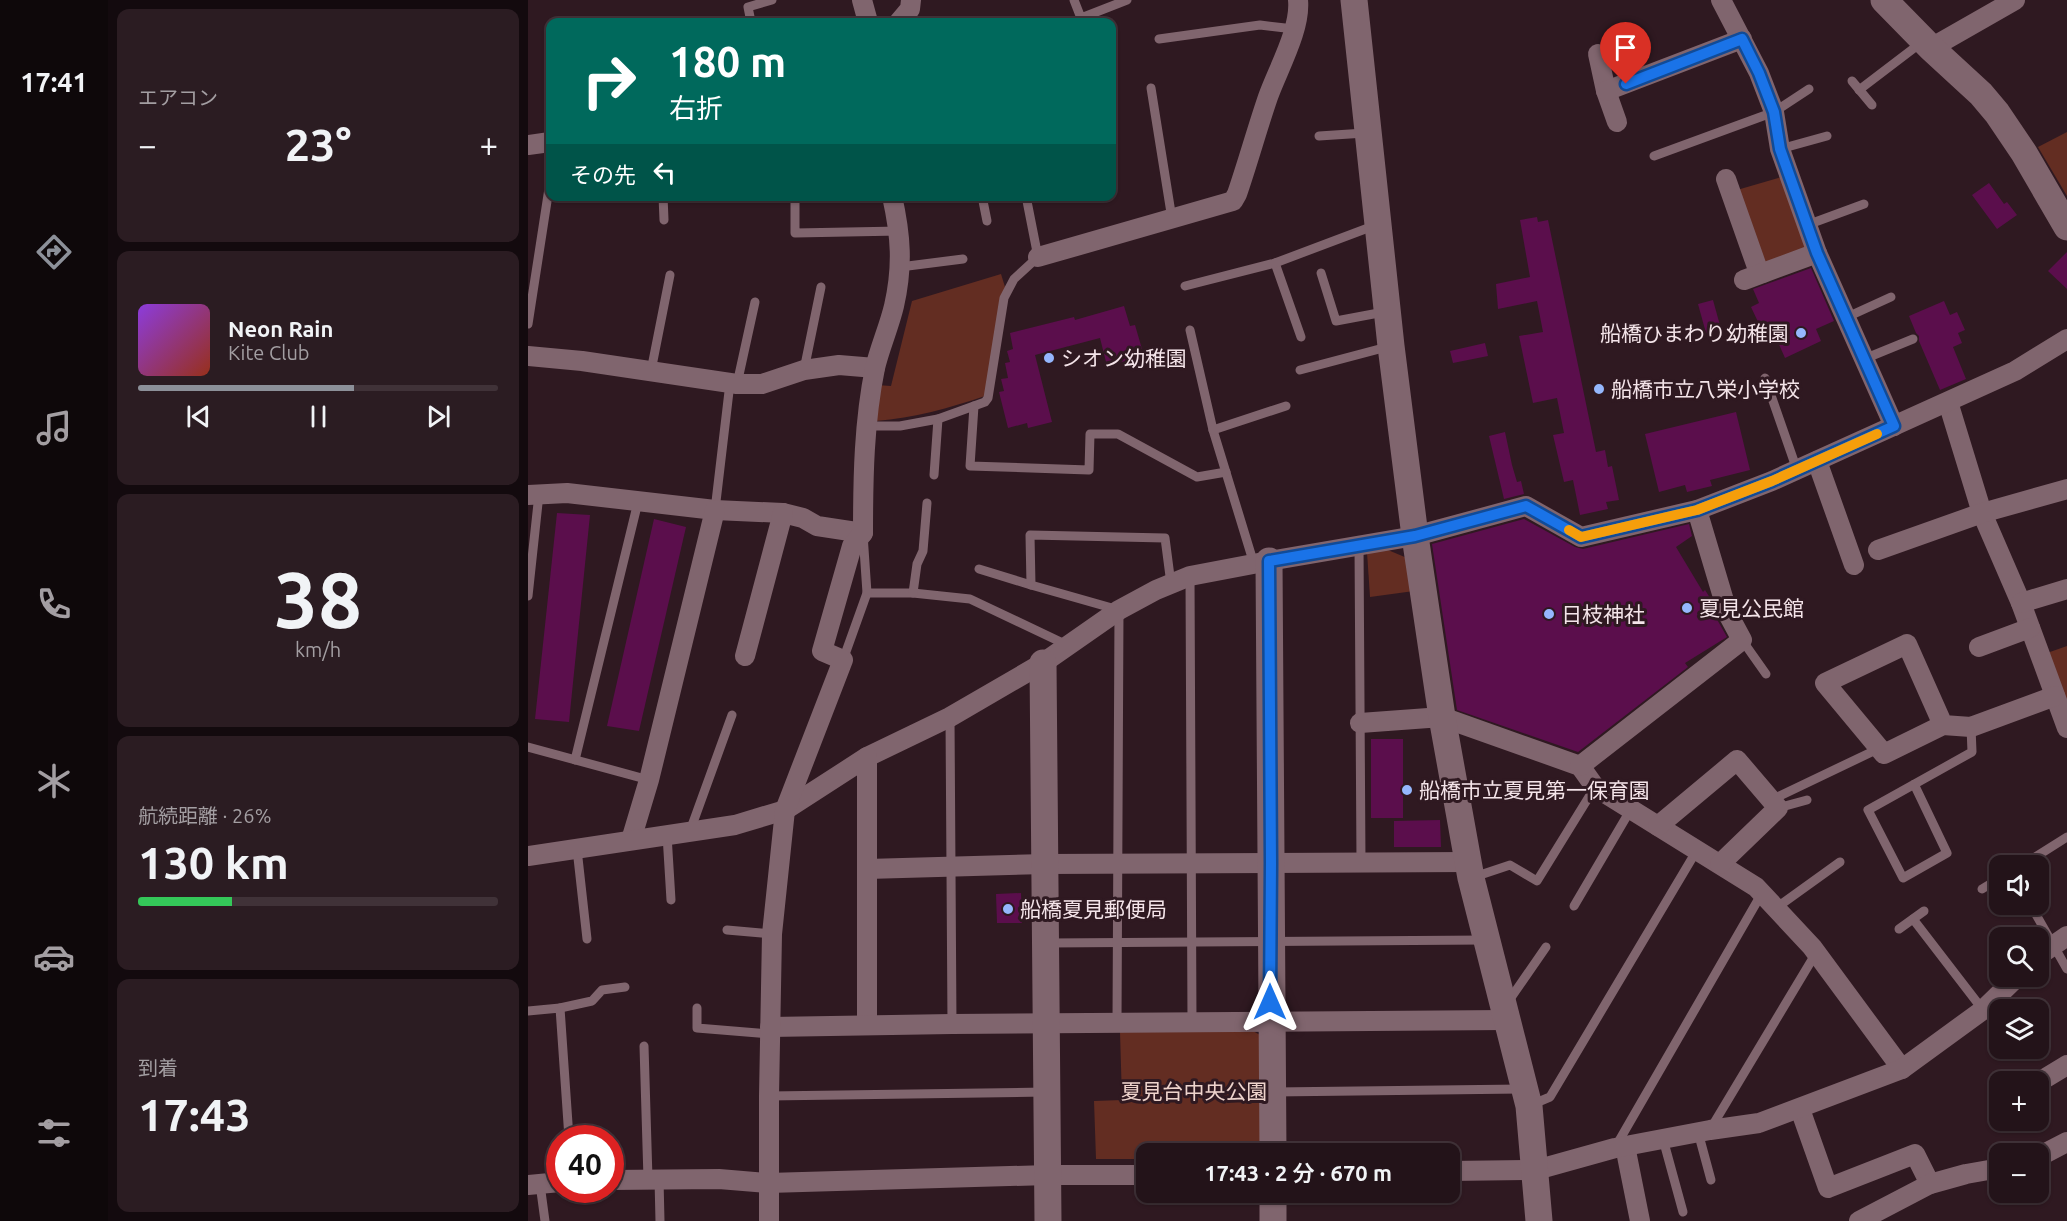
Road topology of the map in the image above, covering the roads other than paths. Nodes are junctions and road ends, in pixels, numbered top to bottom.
1 (772, 0) edge
2 (862, 0) edge
3 (911, 0) edge
4 (1074, 0) edge
5 (1125, 0) edge
6 (1299, 0) edge
7 (1354, 0) edge
8 (1721, 0) edge
9 (1884, 0) edge
10 (2015, 0) edge
11 (750, 18) edge
12 (867, 18) edge
13 (902, 18) edge
14 (1294, 29) junction
15 (1159, 39) dead end
16 (1742, 39) junction
17 (1927, 44) junction
18 (1598, 54) dead end
19 (1852, 81) dead end
20 (1151, 88) dead end
21 (1809, 89) dead end
22 (1859, 90) junction
23 (1606, 91) junction
24 (1872, 105) dead end
25 (1774, 112) junction
26 (1617, 122) dead end
27 (1368, 132) junction
28 (1319, 136) dead end
29 (1827, 136) dead end
30 (546, 143) edge
31 (528, 145) edge
32 (1780, 149) junction
33 (1654, 156) dead end
34 (1726, 179) dead end
35 (547, 201) edge
36 (663, 201) edge
37 (795, 201) edge
38 (893, 201) edge
39 (983, 201) edge
40 (1027, 201) edge
41 (1864, 204) dead end
42 (1172, 219) junction
43 (664, 220) dead end
44 (987, 221) dead end
45 (1378, 224) junction
46 (1807, 225) junction
47 (2067, 227) edge
48 (900, 231) junction
49 (1817, 253) junction
50 (1038, 256) junction
51 (963, 259) dead end
52 (1275, 263) junction
53 (900, 267) junction
54 (1320, 273) dead end
55 (1763, 273) junction
56 (670, 276) dead end
57 (1744, 280) dead end
58 (1185, 286) dead end
59 (821, 287) dead end
60 (1891, 297) dead end
61 (755, 302) dead end
62 (1388, 312) junction
63 (1845, 318) junction
64 (528, 324) edge
65 (1190, 330) dead end
66 (1300, 337) dead end
67 (1913, 339) dead end
68 (2067, 339) edge
69 (1391, 346) junction
70 (528, 356) edge
71 (1864, 359) junction
72 (875, 368) junction
73 (804, 370) junction
74 (1300, 370) dead end
75 (651, 371) junction
76 (1765, 378) dead end
77 (734, 383) junction
78 (1948, 402) junction
79 (974, 406) junction
80 (1286, 406) dead end
81 (938, 419) junction
82 (866, 426) junction
83 (1894, 426) junction
84 (1213, 430) junction
85 (1817, 461) junction
86 (1797, 470) junction
87 (1226, 472) junction
88 (934, 475) dead end
89 (2067, 489) edge
90 (534, 495) edge
91 (638, 502) junction
92 (927, 503) dead end
93 (715, 510) junction
94 (1697, 510) junction
95 (783, 513) junction
96 (1982, 513) junction
97 (863, 533) junction
98 (1415, 536) junction
99 (1359, 545) junction
100 (1878, 550) dead end
101 (1261, 562) junction
102 (1854, 565) dead end
103 (979, 569) dead end
104 (1190, 576) junction
105 (1172, 584) junction
106 (1031, 585) junction
107 (2067, 589) edge
108 (867, 593) junction
109 (913, 593) junction
110 (528, 596) edge
111 (2021, 603) junction
112 (1119, 610) junction
113 (2030, 628) junction
114 (1742, 640) junction
115 (1069, 646) junction
116 (1979, 647) dead end
117 (746, 656) dead end
118 (843, 660) junction
119 (1042, 663) junction
120 (1766, 674) dead end
121 (2055, 696) junction
122 (732, 715) dead end
123 (950, 717) junction
124 (1442, 717) junction
125 (1360, 723) junction
126 (1943, 725) junction
127 (1971, 727) junction
128 (2067, 728) edge
129 (528, 747) edge
130 (1880, 748) junction
131 (867, 757) junction
132 (575, 760) junction
133 (1580, 766) junction
134 (649, 780) junction
135 (1914, 784) junction
136 (1595, 787) junction
137 (1807, 800) dead end
138 (1774, 804) junction
139 (1631, 809) junction
140 (785, 810) junction
141 (1658, 826) junction
142 (690, 831) junction
143 (667, 835) junction
144 (2067, 837) edge
145 (631, 840) junction
146 (577, 849) junction
147 (1697, 850) junction
148 (2038, 855) edge
149 (528, 856) edge
150 (1361, 862) junction
151 (1840, 862) dead end
152 (1118, 863) junction
153 (1191, 863) junction
154 (1271, 863) junction
155 (1045, 864) junction
156 (1720, 864) junction
157 (950, 867) junction
158 (867, 869) junction
159 (1470, 870) junction
160 (1989, 885) edge
161 (1982, 889) dead end
162 (671, 900) dead end
163 (1769, 900) junction
164 (1574, 906) dead end
165 (1924, 911) dead end
166 (2036, 915) edge
167 (1913, 919) junction
168 (1899, 929) dead end
169 (727, 930) dead end
170 (772, 934) junction
171 (587, 939) dead end
172 (1487, 940) junction
173 (1191, 942) junction
174 (1271, 942) junction
175 (1119, 943) junction
176 (1046, 944) junction
177 (2053, 946) edge
178 (1546, 947) dead end
179 (1816, 952) junction
180 (2067, 969) edge
181 (625, 987) dead end
182 (2007, 987) edge
183 (560, 1008) junction
184 (697, 1008) dead end
185 (1983, 1010) junction
186 (528, 1011) edge
187 (1505, 1014) junction
188 (1191, 1022) junction
189 (1270, 1022) junction
190 (1047, 1023) junction
191 (1117, 1023) junction
192 (952, 1024) junction
193 (867, 1025) junction
194 (770, 1030) junction
195 (644, 1046) dead end
196 (2067, 1065) edge
197 (1902, 1069) junction
198 (2049, 1076) edge
199 (1048, 1092) junction
200 (1272, 1092) junction
201 (769, 1096) junction
202 (1526, 1097) junction
203 (1800, 1109) junction
204 (568, 1125) edge
205 (1704, 1131) junction
206 (1663, 1139) junction
207 (2067, 1142) edge
208 (1273, 1143) edge
209 (1620, 1147) junction
210 (2049, 1151) edge
211 (1460, 1162) edge
212 (1136, 1167) edge
213 (1536, 1170) junction
214 (1989, 1170) edge
215 (1048, 1171) junction
216 (1460, 1171) edge
217 (1136, 1175) edge
218 (654, 1179) junction
219 (624, 1180) edge
220 (1711, 1180) dead end
221 (768, 1183) junction
222 (542, 1184) edge
223 (1930, 1184) junction
224 (1273, 1203) edge
225 (1683, 1212) dead end
226 (545, 1221) edge
227 (660, 1221) edge
228 (769, 1221) edge
229 (1048, 1221) edge
230 (1273, 1221) edge
231 (1539, 1221) edge
232 (1640, 1221) edge
233 (1860, 1221) edge

1 - 11 lane
2 - 12 street
3 - 13 street
4 - 5 lane
6 - 14 street
7 - 27 street
8 - 16 street
9 - 17 street
10 - 17 street
14 - 15 lane
14 - 42 street
16 - 23 street
16 - 25 street
17 - 22 lane
17 - 47 street
18 - 23 street
19 - 22 lane
20 - 42 lane
21 - 25 lane
22 - 24 lane
23 - 26 street
25 - 32 street
25 - 33 lane
27 - 28 lane
27 - 45 street
29 - 32 lane
30 - 31 street
32 - 46 street
34 - 55 street
35 - 64 lane
36 - 43 lane
37 - 48 lane
38 - 48 street
39 - 44 lane
40 - 50 lane
41 - 46 lane
42 - 50 street
45 - 52 lane
45 - 62 street
46 - 49 street
48 - 53 street
49 - 55 street
49 - 63 street
50 - 79 lane
51 - 53 lane
52 - 58 lane
52 - 66 lane
53 - 72 street
54 - 62 lane
55 - 57 street
56 - 75 lane
59 - 73 lane
60 - 63 lane
61 - 77 lane
62 - 69 street
63 - 71 street
65 - 84 lane
67 - 71 lane
68 - 78 street
69 - 74 lane
69 - 98 street
70 - 75 street
71 - 83 street
72 - 73 street
72 - 82 street
73 - 77 street
75 - 77 street
76 - 86 lane
77 - 93 lane
78 - 83 street
78 - 96 street
79 - 81 lane
79 - 87 lane
80 - 84 lane
81 - 82 lane
81 - 88 lane
82 - 97 street
83 - 85 street
84 - 87 lane
85 - 86 street
85 - 102 street
86 - 94 street
87 - 101 lane
89 - 96 street
90 - 91 street
90 - 110 lane
91 - 93 street
91 - 132 lane
92 - 109 lane
93 - 95 street
93 - 134 street
94 - 98 street
94 - 114 street
95 - 97 street
95 - 117 street
96 - 100 street
96 - 111 street
97 - 108 lane
97 - 118 street
98 - 99 street
98 - 124 street
99 - 101 street
99 - 125 lane
101 - 104 street
101 - 154 street
103 - 106 lane
104 - 105 street
104 - 153 lane
105 - 106 lane
105 - 112 street
106 - 112 lane
107 - 111 street
108 - 109 lane
108 - 118 lane
109 - 115 lane
111 - 113 street
112 - 115 street
112 - 152 lane
113 - 116 street
113 - 121 street
114 - 120 lane
114 - 133 street
115 - 119 street
118 - 140 street
119 - 123 street
119 - 155 street
121 - 127 street
121 - 128 street
122 - 142 lane
123 - 131 street
123 - 157 lane
124 - 125 street
124 - 133 street
124 - 159 street
125 - 150 lane
126 - 127 street
126 - 130 street
126 - 130 street
127 - 135 lane
129 - 132 lane
130 - 138 lane
131 - 140 street
131 - 158 street
132 - 134 lane
133 - 136 street
134 - 145 street
135 - 135 lane
136 - 139 street
136 - 159 lane
137 - 138 lane
138 - 141 street
138 - 156 street
139 - 141 street
139 - 164 lane
140 - 142 street
140 - 170 street
141 - 147 street
142 - 143 street
143 - 145 street
143 - 162 lane
144 - 148 lane
145 - 146 street
146 - 149 street
146 - 171 lane
147 - 156 street
147 - 202 lane
150 - 154 street
150 - 159 street
151 - 163 lane
152 - 153 street
152 - 155 street
152 - 175 lane
153 - 154 street
153 - 173 lane
154 - 174 street
155 - 157 street
155 - 176 street
156 - 163 street
157 - 158 street
157 - 192 lane
158 - 193 street
159 - 172 street
160 - 161 lane
163 - 179 street
163 - 209 lane
165 - 167 lane
166 - 177 lane
167 - 168 lane
167 - 185 lane
169 - 170 lane
170 - 194 street
172 - 174 lane
172 - 187 street
173 - 174 lane
173 - 175 lane
173 - 188 lane
174 - 189 street
175 - 176 lane
175 - 191 lane
176 - 190 street
177 - 180 lane
178 - 187 lane
179 - 197 street
179 - 205 lane
181 - 183 lane
182 - 185 street
183 - 186 lane
183 - 204 lane
184 - 194 lane
185 - 197 street
187 - 189 street
187 - 202 street
188 - 189 street
188 - 191 street
189 - 200 street
190 - 191 street
190 - 192 street
190 - 199 street
192 - 193 street
193 - 194 street
194 - 201 street
195 - 218 lane
196 - 198 street
197 - 203 street
199 - 201 lane
199 - 215 street
200 - 202 lane
200 - 208 street
201 - 221 street
202 - 213 street
203 - 205 street
203 - 223 street
205 - 206 street
205 - 220 lane
206 - 209 street
206 - 225 lane
207 - 210 street
209 - 213 street
209 - 232 street
211 - 213 street
212 - 215 street
213 - 216 street
213 - 231 street
214 - 223 street
215 - 217 street
215 - 221 street
215 - 229 street
218 - 219 street
218 - 221 street
218 - 227 lane
221 - 228 street
222 - 226 lane
223 - 233 street
224 - 230 street

